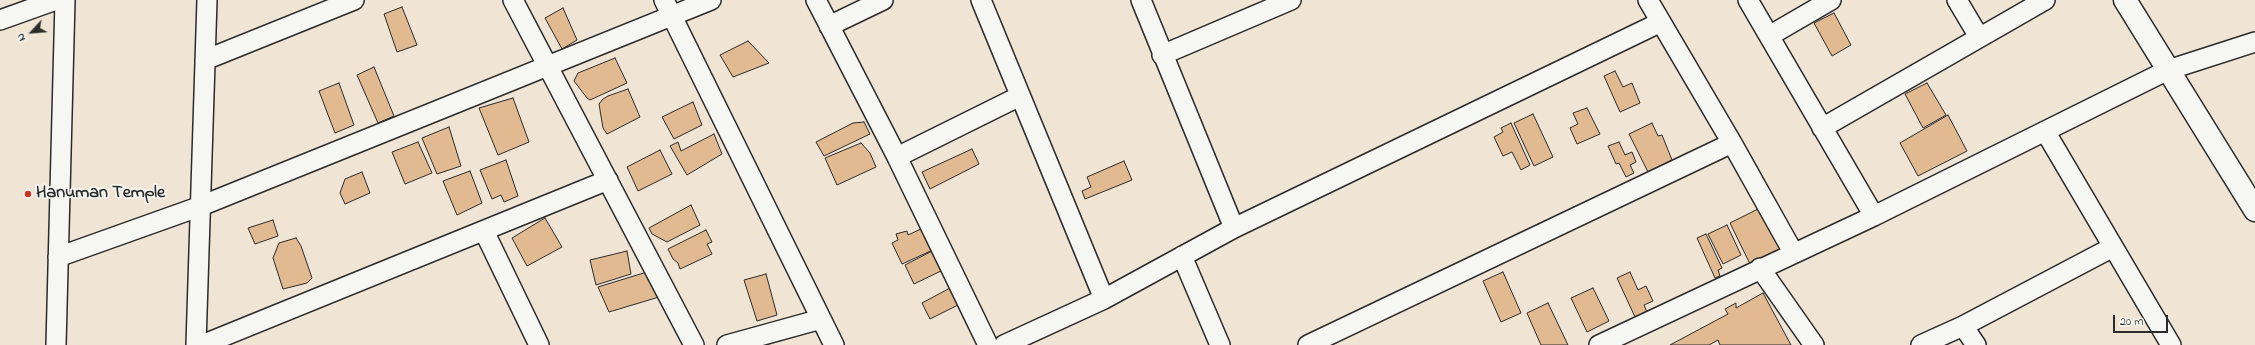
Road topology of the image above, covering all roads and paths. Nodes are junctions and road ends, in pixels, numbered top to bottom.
1 (56, 0) edge
2 (65, 0) edge
3 (207, 0) edge
4 (354, 0) edge
5 (513, 0) edge
6 (664, 0) edge
7 (711, 0) edge
8 (816, 0) edge
9 (883, 0) edge
10 (981, 0) edge
11 (1141, 0) edge
12 (1291, 0) edge
13 (1648, 0) edge
14 (1748, 0) edge
15 (1831, 0) edge
16 (1957, 0) edge
17 (2045, 0) edge
18 (2125, 0) edge
19 (673, 17) junction
20 (0, 20) edge
21 (1661, 22) junction
22 (829, 26) junction
23 (1769, 36) junction
24 (1979, 37) junction
25 (2255, 42) edge
26 (1162, 54) junction
27 (205, 60) junction
28 (548, 66) junction
29 (2168, 70) junction
30 (1020, 96) junction
31 (1822, 128) junction
32 (2045, 131) junction
33 (1732, 143) junction
34 (897, 157) junction
35 (608, 180) junction
36 (200, 206) junction
37 (2255, 210) edge
38 (1874, 216) junction
39 (1234, 228) junction
40 (484, 231) junction
41 (2113, 247) junction
42 (1793, 252) junction
43 (1182, 256) junction
44 (58, 257) junction
45 (1760, 268) junction
46 (1104, 299) junction
47 (821, 319) junction
48 (1962, 326) junction
49 (1625, 340) edge
50 (56, 345) edge
51 (196, 345) edge
52 (202, 345) edge
53 (539, 345) edge
54 (694, 345) edge
55 (727, 345) edge
56 (834, 345) edge
57 (988, 345) edge
58 (1004, 345) edge
59 (1220, 345) edge
60 (1308, 345) edge
61 (1599, 345) edge
62 (1814, 345) edge
63 (1921, 345) edge
64 (1976, 345) edge
65 (2171, 345) edge

1 - 20 street
2 - 44 street
3 - 27 street
4 - 27 street
5 - 28 street
6 - 19 street
7 - 19 street
8 - 22 street
9 - 22 street
10 - 30 street
11 - 26 street
12 - 26 street
13 - 21 street
14 - 23 street
15 - 23 street
16 - 24 street
17 - 24 street
18 - 29 street
19 - 28 street
19 - 47 street
21 - 33 street
21 - 39 street
22 - 34 street
23 - 31 street
24 - 31 street
25 - 29 street
26 - 39 street
27 - 36 street
28 - 35 street
28 - 36 street
29 - 32 street
29 - 37 street
30 - 34 street
30 - 46 street
31 - 38 street
32 - 38 street
32 - 41 street
33 - 42 street
33 - 60 street
34 - 57 street
35 - 40 street
35 - 54 street
36 - 44 street
36 - 51 street
38 - 42 street
39 - 43 street
40 - 52 street
40 - 53 street
41 - 48 street
41 - 65 street
42 - 45 street
43 - 46 street
43 - 59 street
44 - 50 street
45 - 49 street
45 - 62 street
46 - 58 street
47 - 55 street
47 - 56 street
48 - 63 street
48 - 64 street
49 - 61 street

